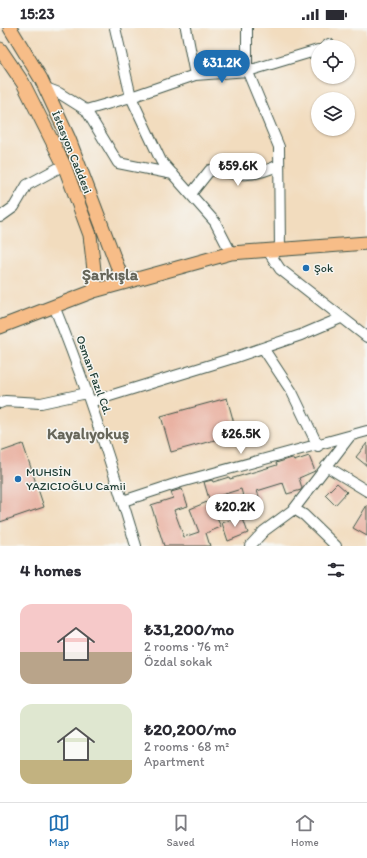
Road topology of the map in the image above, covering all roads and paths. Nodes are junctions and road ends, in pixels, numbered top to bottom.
1 (10, 28) edge
2 (115, 28) edge
3 (186, 28) edge
4 (247, 28) edge
5 (311, 52) edge
6 (2, 56) edge
7 (248, 71) junction
8 (195, 75) junction
9 (46, 88) junction
10 (132, 97) junction
11 (86, 110) junction
12 (64, 165) junction
13 (279, 165) junction
14 (173, 174) junction
15 (191, 194) junction
16 (0, 217) edge
17 (367, 243) edge
18 (274, 250) junction
19 (231, 253) junction
20 (123, 281) junction
21 (94, 290) junction
22 (54, 306) junction
23 (341, 318) junction
24 (0, 327) edge
25 (367, 337) edge
26 (263, 348) junction
27 (89, 398) junction
28 (0, 403) edge
29 (367, 431) edge
30 (350, 436) junction
31 (318, 446) junction
32 (326, 466) junction
33 (367, 491) edge
34 (123, 501) junction
35 (294, 509) junction
36 (136, 546) edge
37 (250, 546) edge
38 (336, 546) edge

1 - 9 main road, İstasyon Caddesi
2 - 10 street
3 - 8 street
4 - 7 street
5 - 7 street
6 - 12 main road, İstasyon Caddesi
7 - 8 street
7 - 13 street
8 - 10 street
9 - 11 street
9 - 20 main road, İstasyon Caddesi
10 - 11 street
10 - 14 street
11 - 14 street
12 - 16 street
12 - 21 main road, İstasyon Caddesi
13 - 15 street
13 - 18 street
14 - 15 street
15 - 19 street
17 - 18 main road
18 - 19 main road
18 - 23 street
19 - 20 main road
20 - 21 main road
21 - 22 main road
22 - 24 main road
22 - 27 street, Osman Fazıl Cd.
23 - 25 street
23 - 26 street
26 - 27 street
26 - 31 street
27 - 28 street
27 - 34 street, Osman Fazıl Cd.
29 - 30 street
30 - 31 street
30 - 32 street
31 - 34 street
32 - 33 street
32 - 35 street
34 - 36 street, Osman Fazıl Cd.
35 - 37 street
35 - 38 street

